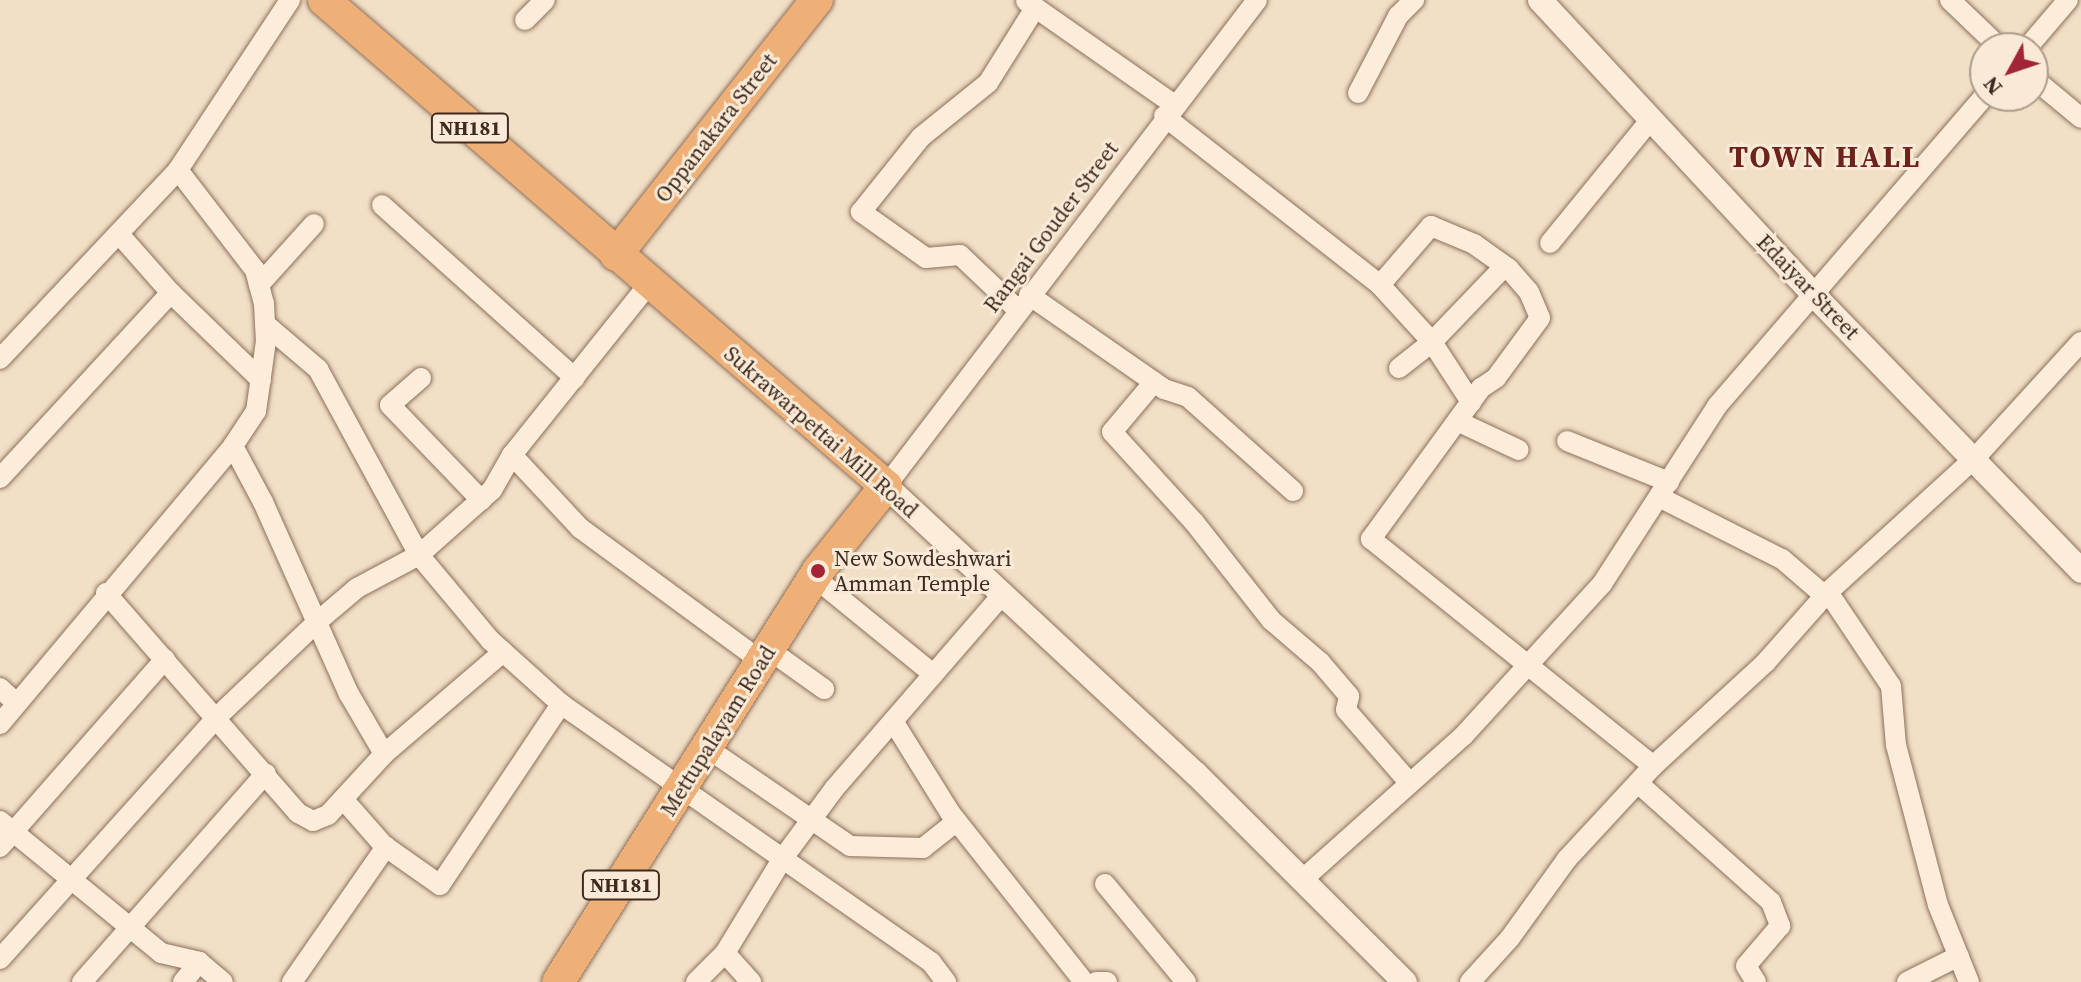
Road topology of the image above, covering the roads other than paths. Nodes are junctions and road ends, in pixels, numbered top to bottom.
1 (290, 0) edge
2 (324, 0) edge
3 (545, 0) edge
4 (817, 0) edge
5 (1257, 0) edge
6 (1414, 0) edge
7 (1540, 0) edge
8 (1950, 0) edge
9 (2068, 0) edge
10 (1030, 4) edge
11 (525, 20) dead end
12 (1983, 32) edge
13 (2041, 32) edge
14 (2049, 91) edge
15 (1358, 93) dead end
16 (1169, 110) junction
17 (1971, 112) edge
18 (2081, 118) edge
19 (1651, 119) junction
20 (178, 170) junction
21 (382, 205) dead end
22 (314, 224) dead end
23 (119, 234) junction
24 (1550, 243) dead end
25 (616, 255) junction
26 (1505, 266) junction
27 (649, 284) junction
28 (259, 285) junction
29 (1380, 285) junction
30 (1811, 292) junction
31 (171, 293) junction
32 (1024, 303) junction
33 (265, 324) junction
34 (1432, 342) junction
35 (2081, 342) edge
36 (0, 359) edge
37 (1399, 368) dead end
38 (421, 378) dead end
39 (575, 378) junction
40 (261, 380) junction
41 (1154, 382) junction
42 (1471, 402) junction
43 (1457, 421) junction
44 (1567, 441) dead end
45 (233, 446) junction
46 (1519, 450) dead end
47 (512, 455) junction
48 (1975, 458) junction
49 (0, 478) edge
50 (886, 486) junction
51 (1665, 490) junction
52 (1293, 491) dead end
53 (481, 500) junction
54 (419, 555) junction
55 (2081, 571) edge
56 (814, 577) junction
57 (106, 593) junction
58 (1003, 594) junction
59 (1826, 594) junction
60 (317, 622) junction
61 (503, 652) junction
62 (765, 655) junction
63 (165, 659) junction
64 (1529, 666) junction
65 (933, 674) junction
66 (0, 688) edge
67 (824, 689) dead end
68 (17, 704) junction
69 (561, 704) junction
70 (217, 717) junction
71 (893, 721) junction
72 (0, 724) edge
73 (707, 748) junction
74 (384, 754) junction
75 (1653, 766) junction
76 (266, 773) junction
77 (1408, 781) junction
78 (1638, 783) junction
79 (683, 788) junction
80 (343, 799) junction
81 (957, 821) junction
82 (809, 822) junction
83 (5, 834) edge
84 (386, 848) junction
85 (783, 858) junction
86 (70, 880) junction
87 (1302, 880) junction
88 (1105, 884) dead end
89 (130, 928) junction
90 (725, 953) junction
91 (1959, 956) junction
92 (0, 959) edge
93 (199, 962) junction
94 (82, 982) edge
95 (183, 982) edge
96 (223, 982) edge
97 (292, 982) edge
98 (558, 982) edge
99 (696, 982) edge
100 (751, 982) edge
101 (946, 982) edge
102 (1084, 982) edge
103 (1096, 982) edge
104 (1107, 982) edge
105 (1186, 982) edge
106 (1405, 982) edge
107 (1470, 982) edge
108 (1756, 982) edge
109 (1907, 982) edge
110 (1969, 982) edge

1 - 20 street
2 - 25 highway, Sukrawarpettai Mill Road / NH181
3 - 11 street
4 - 25 highway, Oppanakara Street
5 - 16 street, Rangai Gouder Street
6 - 15 street
7 - 19 street, Edaiyar Street
8 - 12 street
9 - 13 street
10 - 16 street
10 - 32 street
14 - 18 street
16 - 29 street
16 - 32 street, Rangai Gouder Street
17 - 30 street
19 - 24 street
19 - 30 street, Edaiyar Street
20 - 23 street
20 - 28 street
21 - 39 street
22 - 28 street
23 - 31 street
23 - 36 street
25 - 27 highway, Sukrawarpettai Mill Road / NH181
26 - 29 street
26 - 34 street
26 - 42 street
27 - 39 street
27 - 50 highway, Sukrawarpettai Mill Road / NH181
28 - 33 street
29 - 34 street
30 - 48 street, Edaiyar Street
30 - 51 street
31 - 40 street
31 - 49 street
32 - 41 street
32 - 50 street, Rangai Gouder Street
33 - 40 street
33 - 54 street
34 - 37 street
34 - 42 street
35 - 48 street
38 - 53 street
39 - 47 street
40 - 45 street
41 - 52 street
41 - 77 street
42 - 43 street
43 - 46 street
43 - 64 street
44 - 51 street
45 - 57 street
45 - 60 street
47 - 53 street
47 - 62 street
48 - 55 street, Edaiyar Street
48 - 59 street
50 - 56 highway, Mettupalayam Road / NH181
50 - 58 street, Sukrawarpettai Mill Road
51 - 59 street
51 - 64 street
53 - 54 street
54 - 60 street
54 - 61 street
56 - 62 highway, Mettupalayam Road / NH181
56 - 65 street
57 - 63 street
57 - 68 street
58 - 65 street
58 - 87 street, Sukrawarpettai Mill Road
59 - 75 street
59 - 91 street
60 - 70 street
60 - 74 street
61 - 69 street
61 - 74 street
62 - 67 street
62 - 73 highway, Mettupalayam Road / NH181
63 - 70 street
63 - 83 street
64 - 75 street
64 - 77 street
65 - 71 street
66 - 68 street
68 - 72 street
69 - 79 street
69 - 84 street
70 - 76 street
70 - 86 street
71 - 81 street
71 - 82 street
73 - 79 highway, Mettupalayam Road / NH181
73 - 82 street
74 - 80 street
75 - 78 street
76 - 80 street
76 - 89 street
77 - 87 street
78 - 107 street
78 - 108 street
79 - 85 street
79 - 98 highway, Mettupalayam Road / NH181
80 - 84 street
81 - 82 street
81 - 102 street
82 - 85 street
83 - 86 street
84 - 97 street
85 - 90 street
85 - 101 street
86 - 89 street
86 - 92 street
87 - 106 street, Sukrawarpettai Mill Road
88 - 105 street
89 - 93 street
89 - 94 street
90 - 99 street
90 - 100 street
91 - 109 street
91 - 110 street
93 - 95 street
93 - 96 street
103 - 104 street

